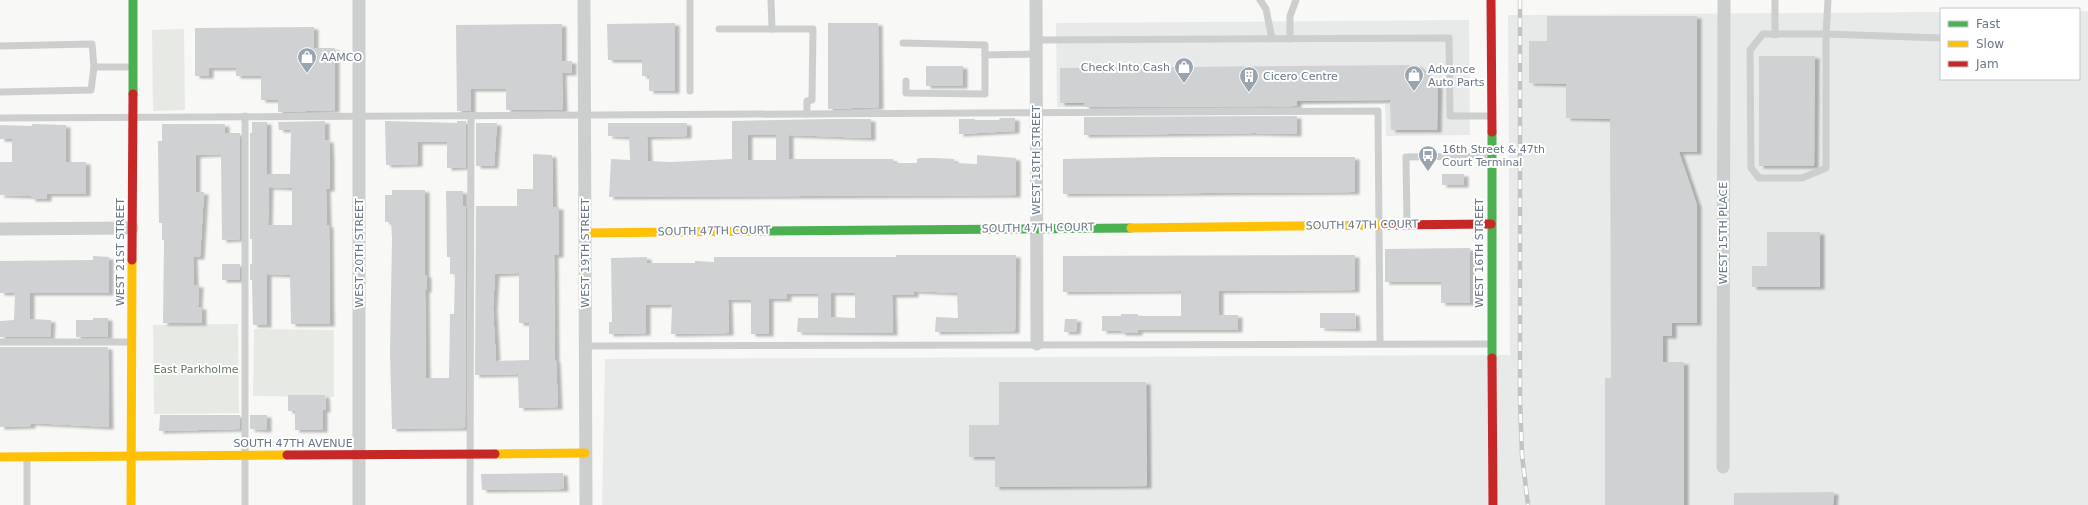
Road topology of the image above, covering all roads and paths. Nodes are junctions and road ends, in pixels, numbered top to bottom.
1 (133, 0) edge
2 (359, 0) edge
3 (584, 0) edge
4 (690, 0) edge
5 (770, 0) edge
6 (1036, 0) edge
7 (1260, 0) edge
8 (1296, 0) edge
9 (1491, 0) edge
10 (1724, 0) edge
11 (1775, 0) edge
12 (1828, 0) edge
13 (719, 29) dead end
14 (772, 29) junction
15 (1826, 34) junction
16 (1775, 35) junction
17 (1940, 38) edge
18 (1272, 39) junction
19 (1290, 39) junction
20 (1036, 40) junction
21 (903, 43) dead end
22 (0, 46) edge
23 (1036, 54) junction
24 (985, 55) junction
25 (133, 66) junction
26 (94, 67) junction
27 (906, 81) dead end
28 (690, 91) dead end
29 (0, 92) edge
30 (1036, 113) junction
31 (807, 114) junction
32 (585, 115) junction
33 (244, 116) junction
34 (359, 116) junction
35 (471, 116) junction
36 (1491, 116) junction
37 (132, 117) junction
38 (0, 118) edge
39 (1491, 156) junction
40 (1491, 224) junction
41 (1379, 225) junction
42 (1407, 225) junction
43 (132, 228) junction
44 (1036, 228) junction
45 (0, 229) edge
46 (585, 232) junction
47 (0, 342) edge
48 (132, 342) junction
49 (1380, 343) junction
50 (1037, 344) junction
51 (1492, 344) junction
52 (586, 346) junction
53 (585, 453) junction
54 (470, 454) junction
55 (359, 455) junction
56 (245, 456) junction
57 (0, 457) edge
58 (27, 457) junction
59 (131, 457) junction
60 (1723, 467) dead end
61 (27, 505) edge
62 (131, 505) edge
63 (245, 505) edge
64 (359, 505) edge
65 (470, 505) edge
66 (586, 505) edge
67 (1493, 505) edge

1 - 25 street, WEST 21ST STREET
2 - 34 street, WEST 20TH STREET
3 - 32 street, WEST 19TH STREET
4 - 28 lane
5 - 14 lane
6 - 20 street, WEST 18TH STREET
7 - 18 lane
8 - 19 lane
9 - 36 street, WEST 16TH STREET
10 - 60 street, WEST 15TH PLACE
11 - 16 lane
12 - 15 lane
13 - 14 lane
14 - 31 lane
15 - 16 lane
15 - 16 lane
15 - 17 lane
18 - 19 lane
18 - 20 lane
19 - 36 lane
20 - 23 street, WEST 18TH STREET
21 - 24 lane
22 - 26 lane
23 - 24 lane
23 - 30 street, WEST 18TH STREET
24 - 27 lane
25 - 26 lane
25 - 37 street, WEST 21ST STREET
26 - 29 lane
30 - 31 lane
30 - 41 lane
30 - 44 street, WEST 18TH STREET
31 - 32 lane
32 - 35 lane
32 - 46 street, WEST 19TH STREET
33 - 34 lane
33 - 37 lane
33 - 56 lane
34 - 35 lane
34 - 55 street, WEST 20TH STREET
35 - 54 lane
36 - 39 street, WEST 16TH STREET
37 - 38 lane
37 - 43 street, WEST 21ST STREET
39 - 40 street, WEST 16TH STREET
39 - 42 lane
40 - 42 street, SOUTH 47TH COURT
40 - 51 street, WEST 16TH STREET
41 - 42 street, SOUTH 47TH COURT
41 - 44 street, SOUTH 47TH COURT
41 - 49 lane
43 - 45 street
43 - 48 street, WEST 21ST STREET
44 - 46 street, SOUTH 47TH COURT
44 - 50 street, WEST 18TH STREET
46 - 52 street, WEST 19TH STREET
47 - 48 lane
48 - 59 street, WEST 21ST STREET
49 - 50 lane
49 - 51 lane
50 - 52 lane
51 - 67 street, WEST 16TH STREET
52 - 53 street, WEST 19TH STREET
53 - 54 street, SOUTH 47TH AVENUE
53 - 66 street, WEST 19TH STREET
54 - 55 street, SOUTH 47TH AVENUE
54 - 65 lane
55 - 56 street, SOUTH 47TH AVENUE
55 - 64 street, WEST 20TH STREET
56 - 59 street, SOUTH 47TH AVENUE
56 - 63 lane
57 - 58 street, SOUTH 47TH AVENUE
58 - 59 street, SOUTH 47TH AVENUE
58 - 61 lane
59 - 62 street, WEST 21ST STREET

